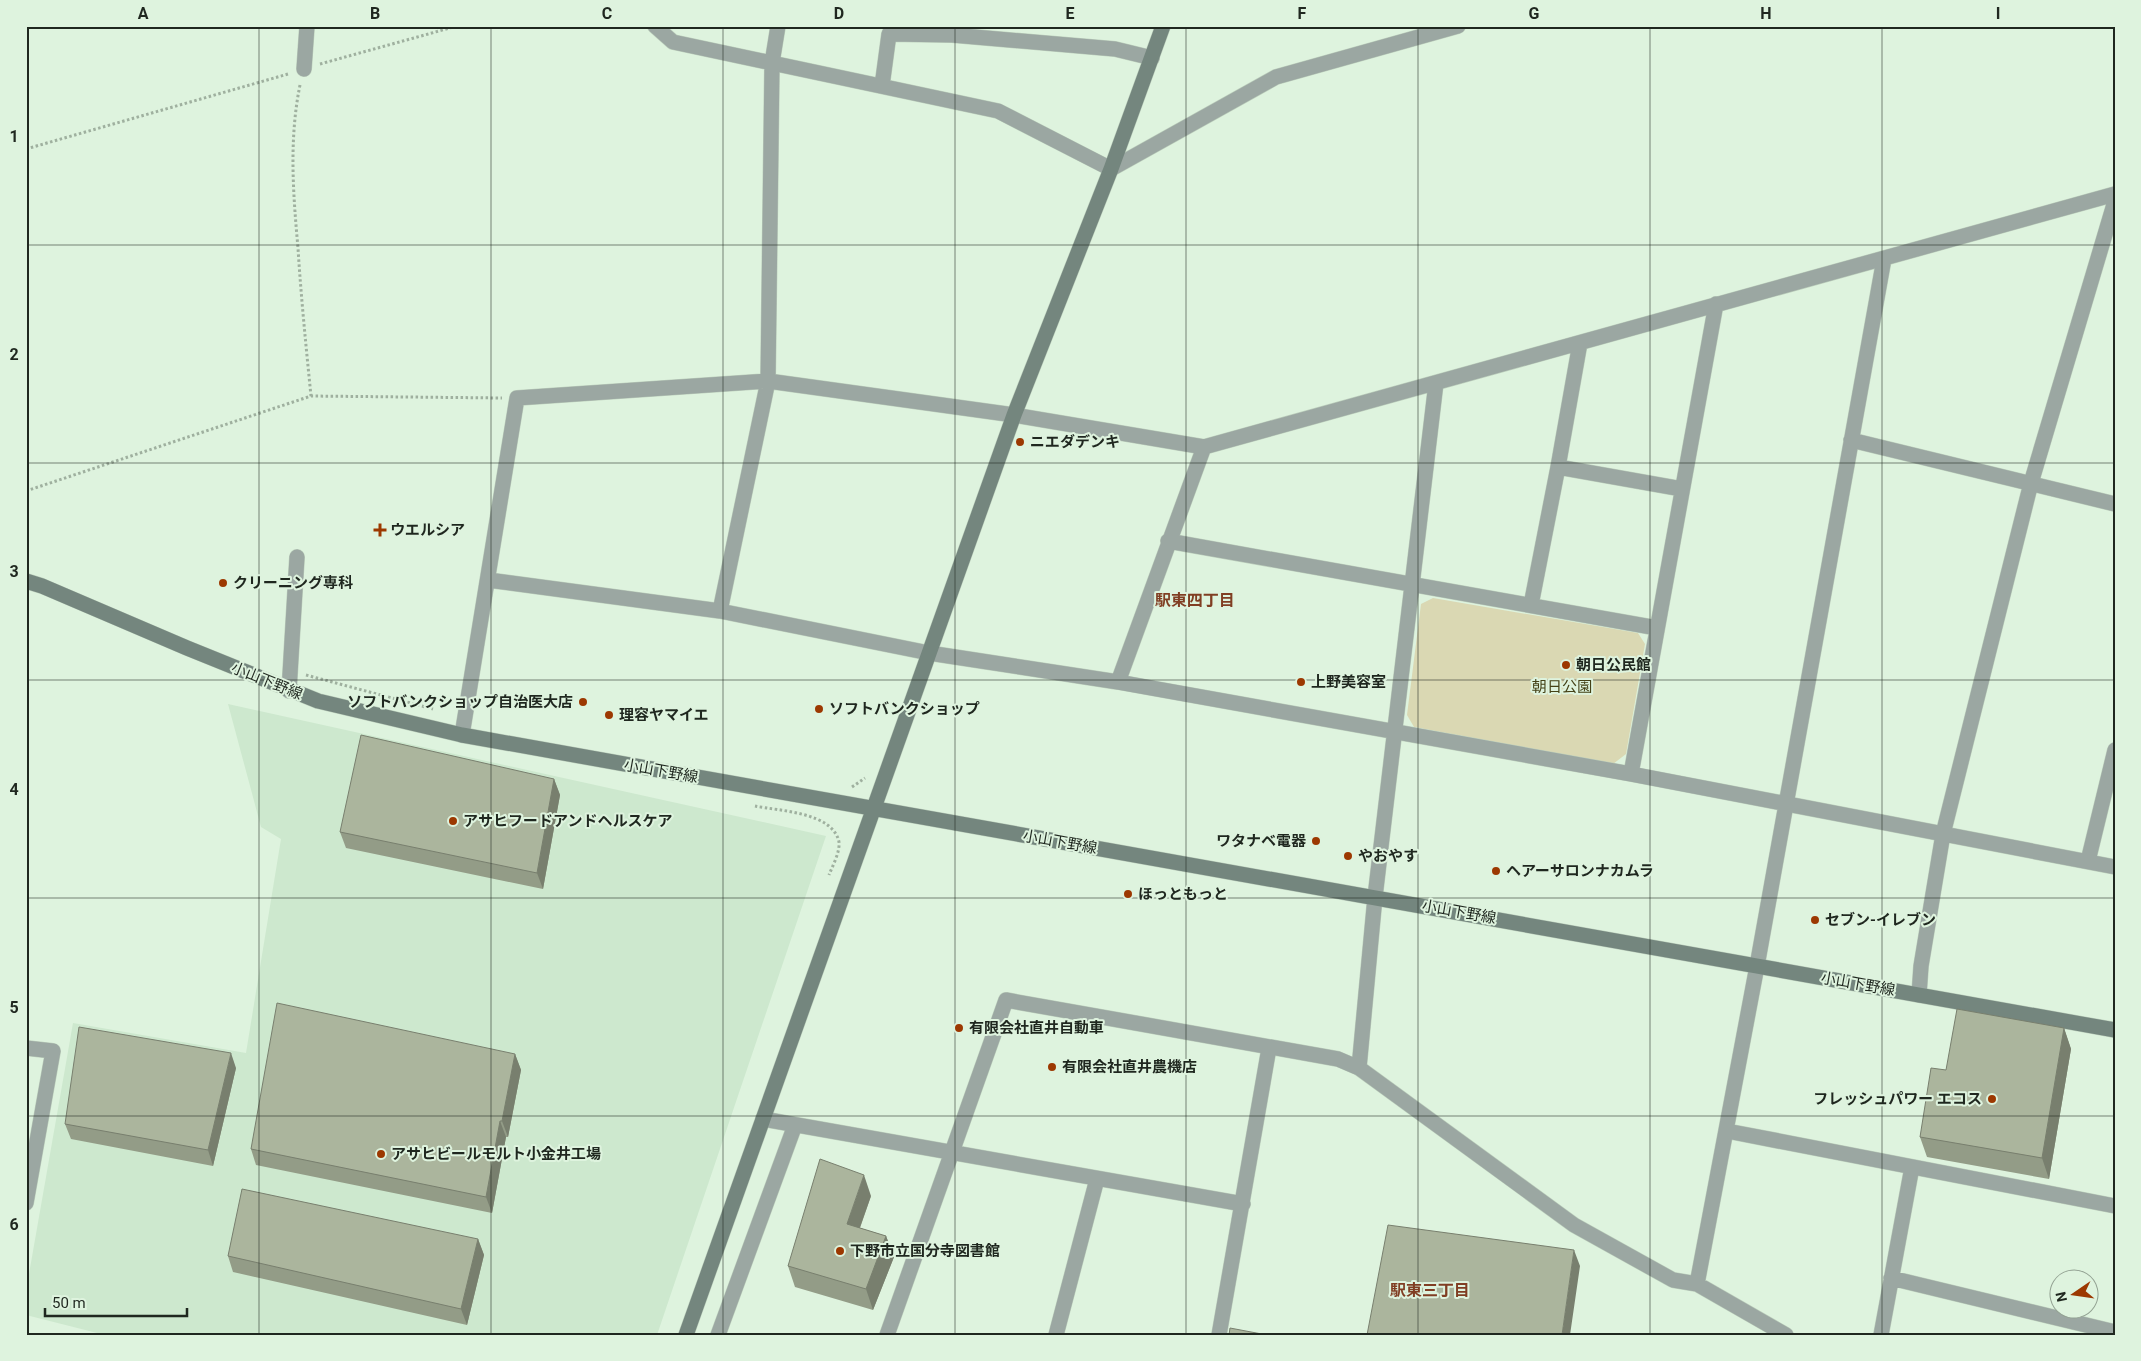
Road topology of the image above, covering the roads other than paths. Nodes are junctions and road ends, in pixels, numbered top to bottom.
1 (307, 26) edge
2 (655, 26) edge
3 (778, 26) edge
4 (1163, 26) edge
5 (1458, 26) edge
6 (1152, 58) junction
7 (772, 63) junction
8 (304, 69) road end
9 (882, 86) junction
10 (1111, 169) junction
11 (2115, 194) edge
12 (2115, 201) edge
13 (1884, 259) junction
14 (1716, 304) junction
15 (1580, 343) junction
16 (768, 381) junction
17 (1436, 383) junction
18 (1014, 415) junction
19 (1851, 440) junction
20 (1204, 447) junction
21 (1558, 467) junction
22 (2031, 483) junction
23 (1682, 489) junction
24 (2115, 504) edge
25 (1168, 541) junction
26 (297, 557) dead end
27 (488, 580) junction
28 (26, 581) edge
29 (1413, 584) junction
30 (1531, 605) junction
31 (720, 611) junction
32 (1657, 628) junction
33 (929, 653) junction
34 (1118, 682) junction
35 (289, 691) junction
36 (1395, 732) junction
37 (462, 735) junction
38 (2115, 750) edge
39 (1631, 774) junction
40 (1787, 803) junction
41 (873, 808) junction
42 (1943, 834) junction
43 (2088, 861) junction
44 (2115, 867) edge
45 (1376, 897) junction
46 (1757, 966) junction
47 (1919, 995) junction
48 (2115, 1030) edge
49 (26, 1048) edge
50 (1269, 1048) junction
51 (1359, 1068) junction
52 (763, 1119) junction
53 (795, 1125) junction
54 (1728, 1130) junction
55 (952, 1151) junction
56 (1912, 1167) junction
57 (1097, 1179) junction
58 (26, 1203) edge
59 (1243, 1204) junction
60 (2115, 1206) edge
61 (1891, 1278) junction
62 (1698, 1284) junction
63 (2115, 1332) edge
64 (686, 1335) edge
65 (718, 1335) edge
66 (888, 1335) edge
67 (1056, 1335) edge
68 (1219, 1335) edge
69 (1786, 1335) edge
70 (1881, 1335) edge

1 - 8 street
2 - 7 street
3 - 7 street
4 - 6 main road
5 - 10 street
6 - 9 street
6 - 10 main road
7 - 9 street
7 - 16 street
9 - 10 street
10 - 18 main road
11 - 13 street
12 - 22 street
13 - 14 street
13 - 19 street
14 - 15 street
14 - 23 street
15 - 17 street
15 - 21 street
16 - 18 street
16 - 27 street
16 - 31 street
17 - 20 street
17 - 29 street
18 - 20 street
18 - 33 main road
19 - 22 street
19 - 40 street
20 - 25 street
21 - 23 street
21 - 30 street
22 - 24 street
22 - 42 street
23 - 32 street
25 - 29 street
25 - 34 street
26 - 35 street
27 - 31 street
27 - 37 street
28 - 35 main road, 小山下野線
29 - 30 street
29 - 36 street
30 - 32 street
31 - 33 street
32 - 39 street
33 - 34 street
33 - 41 main road
34 - 36 street
35 - 37 main road, 小山下野線
36 - 39 street
36 - 45 street
37 - 41 main road, 小山下野線
38 - 43 street
39 - 40 street
40 - 42 street
40 - 46 street
41 - 45 main road, 小山下野線
41 - 52 main road
42 - 43 street
42 - 47 street
43 - 44 street
45 - 46 main road, 小山下野線
45 - 51 street
46 - 47 main road, 小山下野線
46 - 54 street
47 - 48 main road, 小山下野線
49 - 58 street
50 - 51 street
50 - 55 street
50 - 59 street
51 - 62 street
52 - 53 street
52 - 64 main road
53 - 55 street
53 - 65 street
54 - 56 street
54 - 62 street
55 - 57 street
55 - 66 street
56 - 60 street
56 - 61 street
57 - 59 street
57 - 67 street
59 - 68 street
61 - 63 street
61 - 70 street
62 - 69 street

